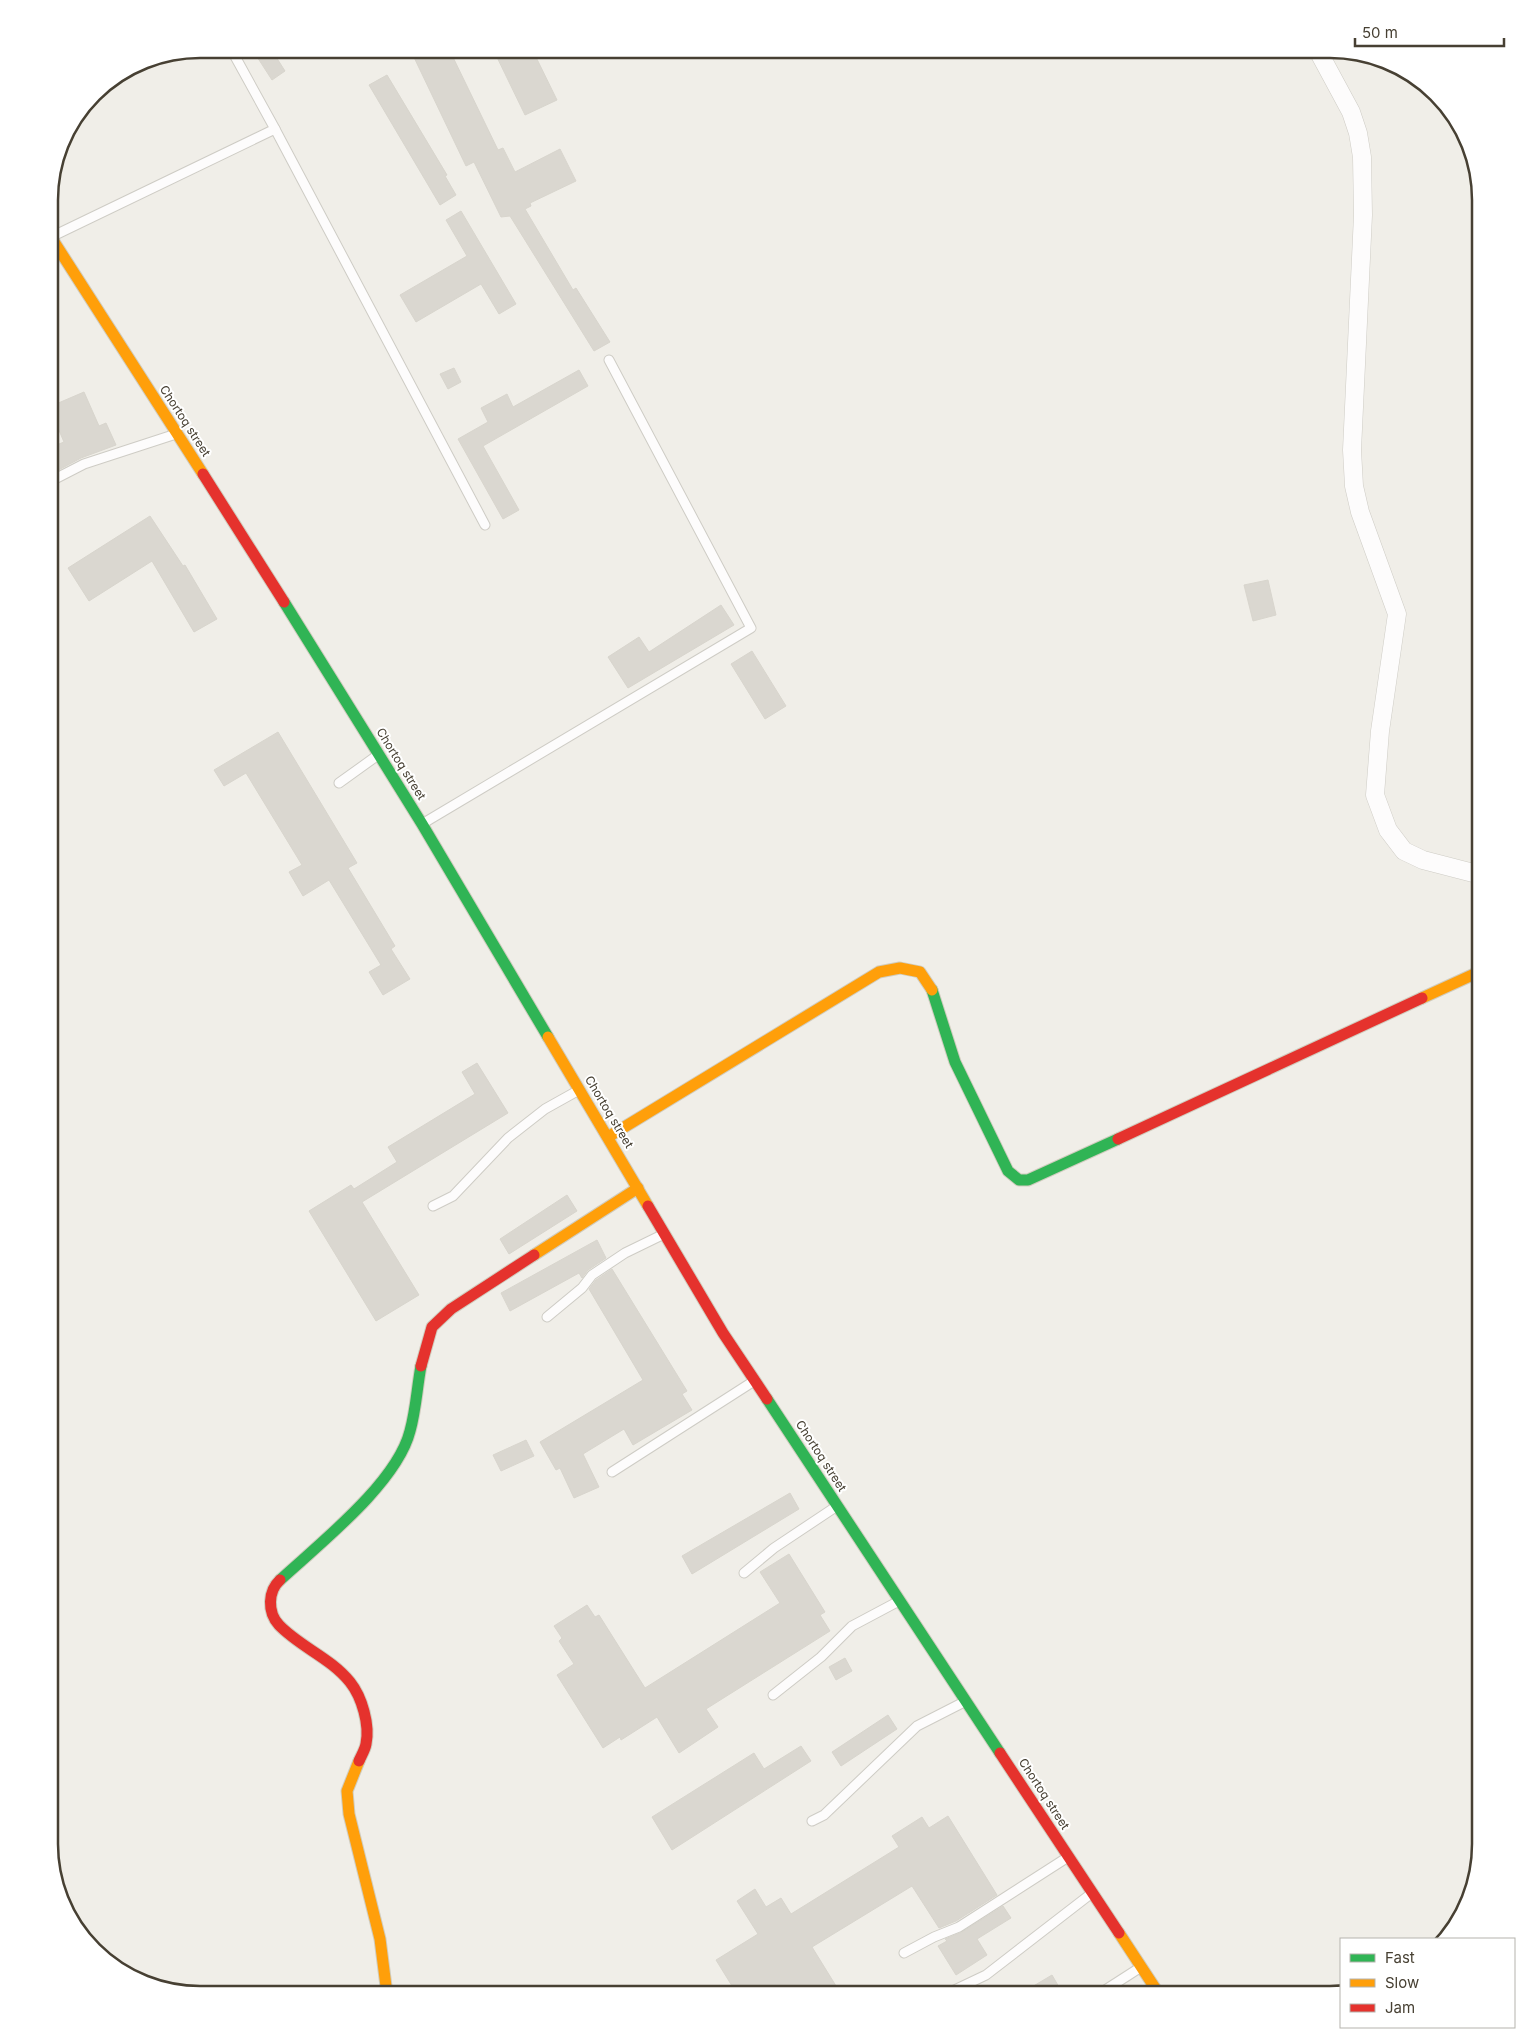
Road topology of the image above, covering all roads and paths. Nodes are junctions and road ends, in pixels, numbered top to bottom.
1 (235, 57) edge
2 (1322, 58) edge
3 (275, 129) junction
4 (58, 232) edge
5 (58, 248) edge
6 (609, 360) dead end
7 (177, 434) junction
8 (58, 477) edge
9 (485, 525) dead end
10 (378, 754) junction
11 (338, 783) dead end
12 (422, 824) junction
13 (1472, 873) edge
14 (1472, 975) edge
15 (579, 1090) junction
16 (608, 1137) junction
17 (638, 1188) junction
18 (433, 1206) dead end
19 (664, 1234) junction
20 (547, 1317) dead end
21 (755, 1380) junction
22 (612, 1472) dead end
23 (838, 1506) junction
24 (744, 1574) dead end
25 (900, 1600) junction
26 (773, 1694) dead end
27 (966, 1701) junction
28 (812, 1821) dead end
29 (1068, 1857) junction
30 (1092, 1893) junction
31 (904, 1953) dead end
32 (1141, 1967) junction
33 (385, 1986) edge
34 (963, 1986) edge
35 (1111, 1986) edge
36 (1154, 1986) edge

1 - 3 lane
2 - 13 street
3 - 4 lane
3 - 9 lane
5 - 7 main road, Chortoq street
6 - 12 lane
7 - 8 lane
7 - 10 main road, Chortoq street
10 - 11 lane
10 - 12 main road, Chortoq street
12 - 15 main road, Chortoq street
14 - 16 main road
15 - 16 main road, Chortoq street
15 - 18 lane
16 - 17 main road, Chortoq street
17 - 19 main road, Chortoq street
17 - 33 main road
19 - 20 lane
19 - 21 main road, Chortoq street
21 - 22 lane
21 - 23 main road, Chortoq street
23 - 24 lane
23 - 25 main road, Chortoq street
25 - 26 lane
25 - 27 main road, Chortoq street
27 - 28 lane
27 - 29 main road, Chortoq street
29 - 30 main road, Chortoq street
29 - 31 lane
30 - 32 main road, Chortoq street
30 - 34 lane
32 - 35 lane
32 - 36 main road, Chortoq street

